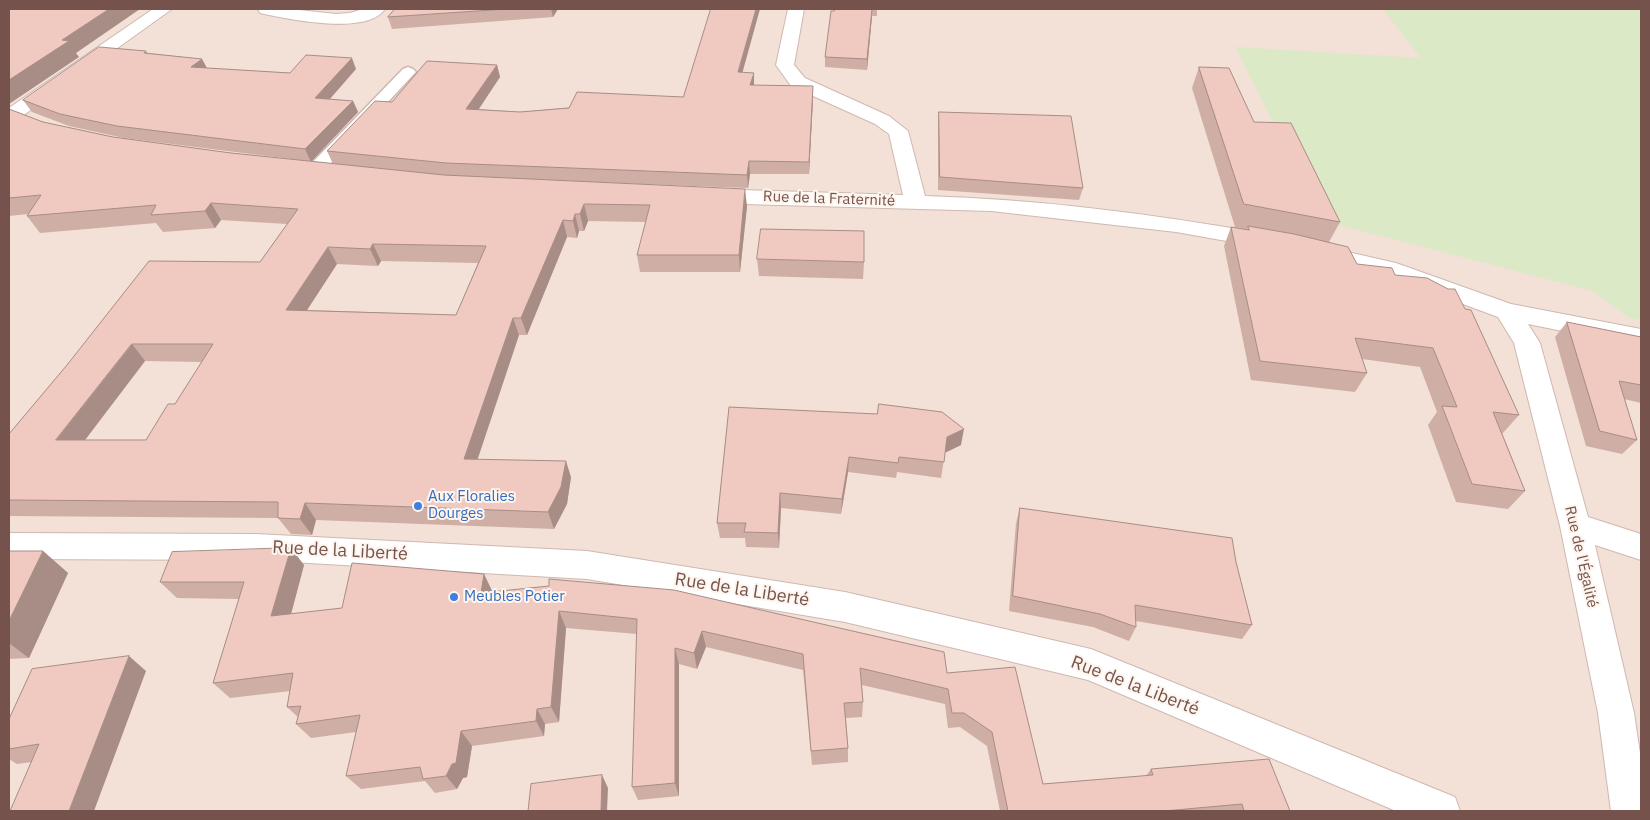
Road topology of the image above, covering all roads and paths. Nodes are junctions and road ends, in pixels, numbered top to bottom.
1 (164, 9) edge
2 (266, 9) edge
3 (377, 9) edge
4 (796, 9) edge
5 (408, 72) dead end
6 (20, 121) edge
7 (306, 169) joint
8 (344, 173) edge
9 (685, 195) edge
10 (914, 201) junction
11 (1507, 311) junction
12 (1641, 338) edge
13 (1575, 526) junction
14 (9, 546) edge
15 (1641, 547) edge
16 (1441, 811) edge
17 (1630, 811) edge

1 - 6 street
2 - 3 street
4 - 10 street
5 - 7 lane
7 - 8 street
9 - 10 street, Rue de la Fraternité
10 - 11 street, Rue de la Fraternité
11 - 12 street, Rue de la Fraternité
11 - 13 street, Rue de l'Égalité
13 - 15 street
13 - 17 street, Rue de l'Égalité
14 - 16 street, Rue de la Liberté

